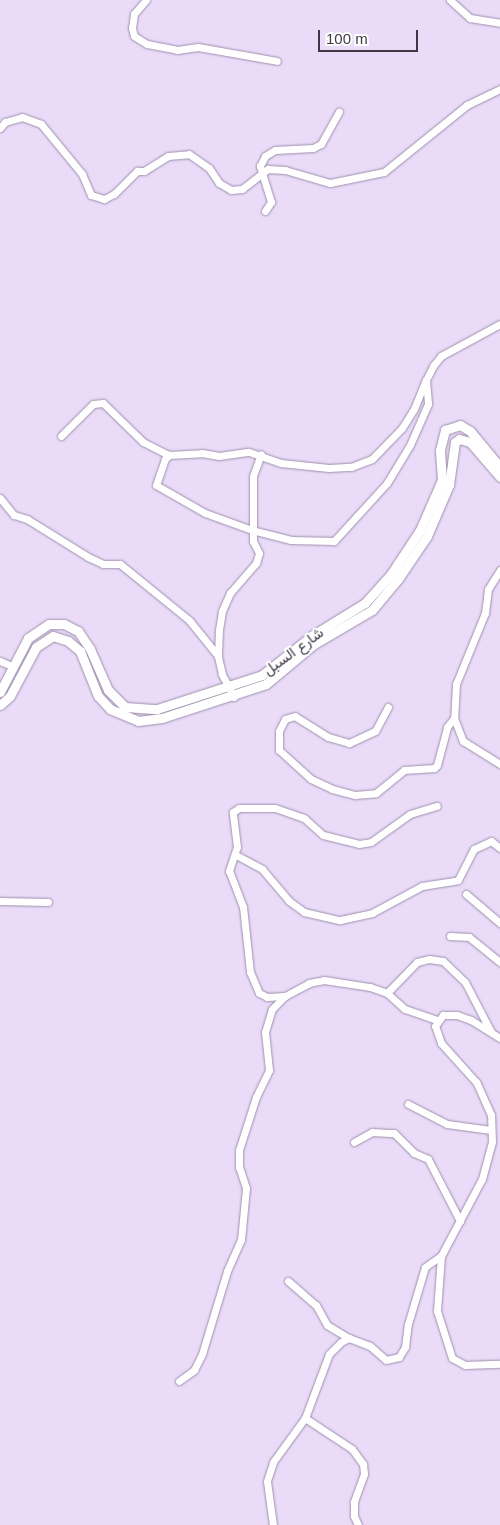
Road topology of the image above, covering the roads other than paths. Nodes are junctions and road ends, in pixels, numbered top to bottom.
1 (146, 0) edge
2 (450, 0) edge
3 (500, 23) edge
4 (276, 61) dead end
5 (500, 89) edge
6 (339, 112) dead end
7 (0, 128) edge
8 (262, 174) junction
9 (265, 211) dead end
10 (500, 324) edge
11 (426, 380) junction
12 (61, 436) dead end
13 (261, 454) junction
14 (169, 455) junction
15 (500, 467) edge
16 (500, 477) edge
17 (0, 498) edge
18 (252, 530) junction
19 (500, 570) edge
20 (218, 656) junction
21 (0, 661) edge
22 (14, 667) junction
23 (228, 687) junction
24 (0, 692) edge
25 (234, 697) junction
26 (0, 705) edge
27 (388, 708) dead end
28 (454, 718) junction
29 (500, 764) edge
30 (437, 806) dead end
31 (500, 848) edge
32 (236, 855) junction
33 (466, 894) dead end
34 (0, 901) edge
35 (48, 902) dead end
36 (500, 923) edge
37 (450, 936) dead end
38 (500, 962) edge
39 (387, 994) junction
40 (285, 996) junction
41 (437, 1020) junction
42 (492, 1033) junction
43 (500, 1038) edge
44 (408, 1104) dead end
45 (491, 1130) junction
46 (354, 1142) dead end
47 (460, 1221) junction
48 (441, 1256) junction
49 (288, 1281) dead end
50 (349, 1338) junction
51 (500, 1364) edge
52 (179, 1381) dead end
53 (305, 1418) junction
54 (273, 1525) edge
55 (358, 1525) edge

1 - 4 street
2 - 3 street
5 - 8 street
6 - 8 street
7 - 8 street
8 - 9 street
10 - 11 street
11 - 13 street
11 - 18 street
12 - 14 street
13 - 14 street
13 - 18 street
14 - 18 street
15 - 23 main road, شارع السبل
16 - 25 main road, شارع السبل
17 - 20 street
18 - 20 street
19 - 28 street
20 - 23 street
21 - 22 street
22 - 23 main road, شارع السبل
22 - 24 main road, شارع السبل
23 - 25 street
25 - 26 main road, شارع السبل
27 - 28 street
28 - 29 street
30 - 32 street
31 - 32 street
32 - 40 street
33 - 36 street
34 - 35 street
37 - 38 street
39 - 40 street
39 - 41 street
39 - 42 street
40 - 52 street
41 - 42 street
41 - 45 street
42 - 43 street
44 - 45 street
45 - 47 street
46 - 47 street
47 - 48 street
48 - 50 street
48 - 51 street
49 - 50 street
50 - 53 street
53 - 54 street
53 - 55 street

